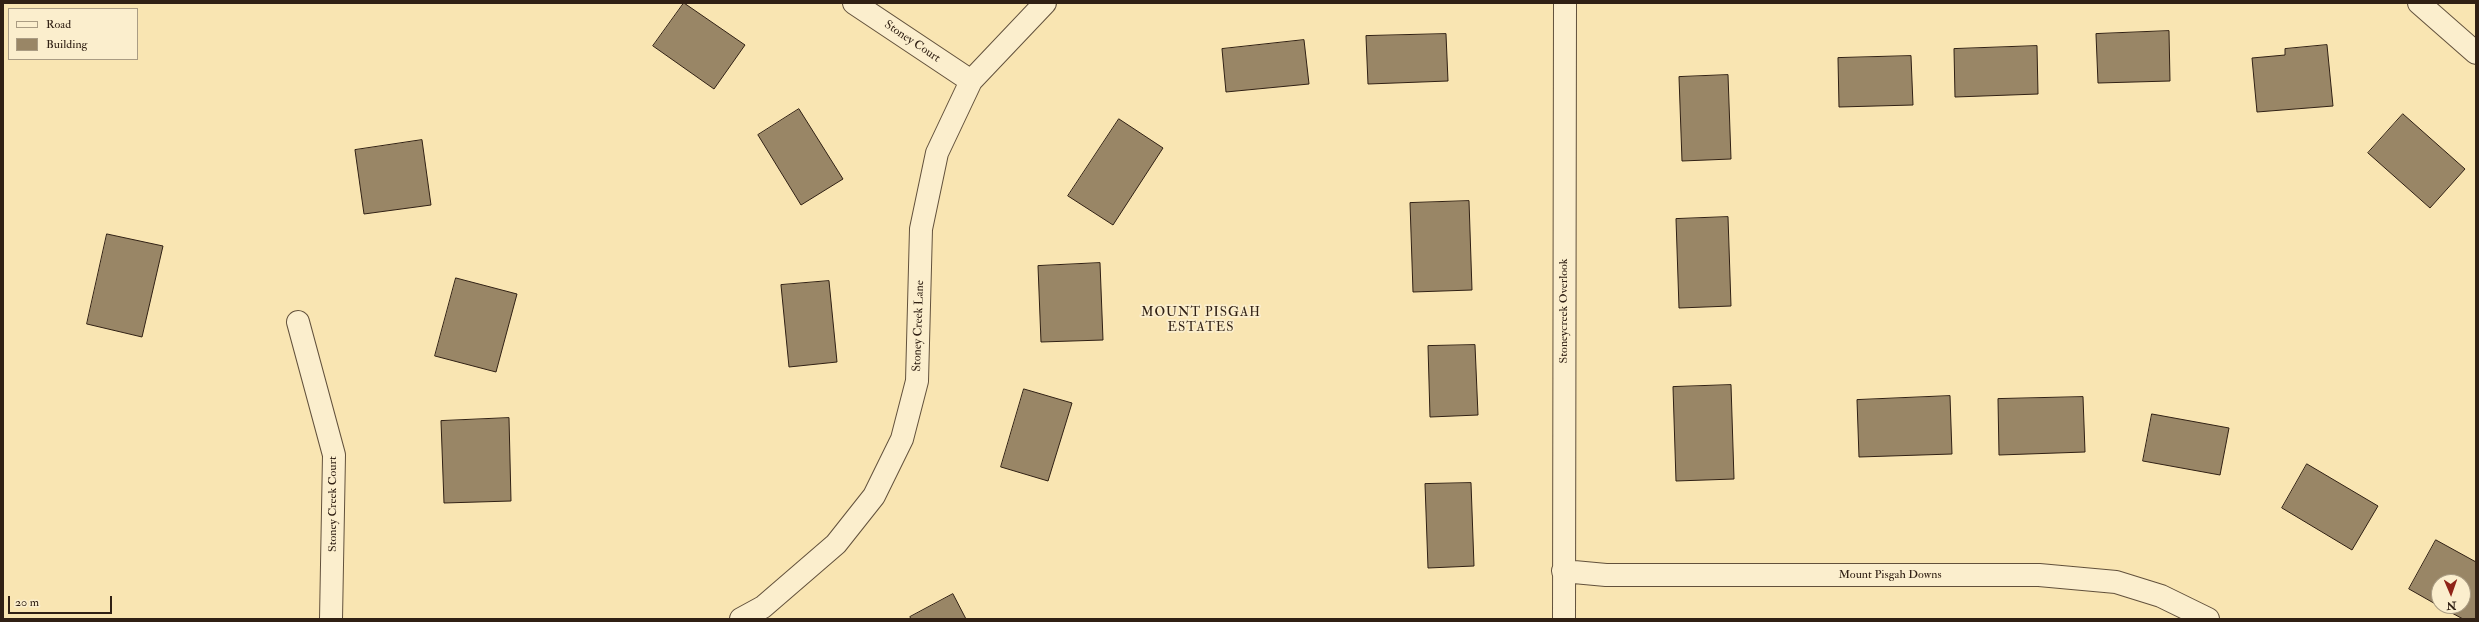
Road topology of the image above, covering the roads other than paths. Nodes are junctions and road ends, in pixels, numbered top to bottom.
1 (854, 3) edge
2 (1045, 3) edge
3 (1565, 3) edge
4 (2419, 3) edge
5 (2476, 53) edge
6 (971, 81) junction
7 (298, 322) dead end
8 (1563, 571) junction
9 (767, 613) edge
10 (331, 619) edge
11 (741, 619) edge
12 (1564, 619) edge
13 (2208, 619) edge

1 - 6 street, Stoney Court
2 - 6 street, Stoney Creek Lane
3 - 8 street, Stoneycreek Overlook
4 - 5 street
6 - 9 street, Stoney Creek Lane
7 - 10 street, Stoney Creek Court
8 - 12 street, Stoneycreek Overlook
8 - 13 street, Mount Pisgah Downs
9 - 11 street, Stoney Creek Lane

